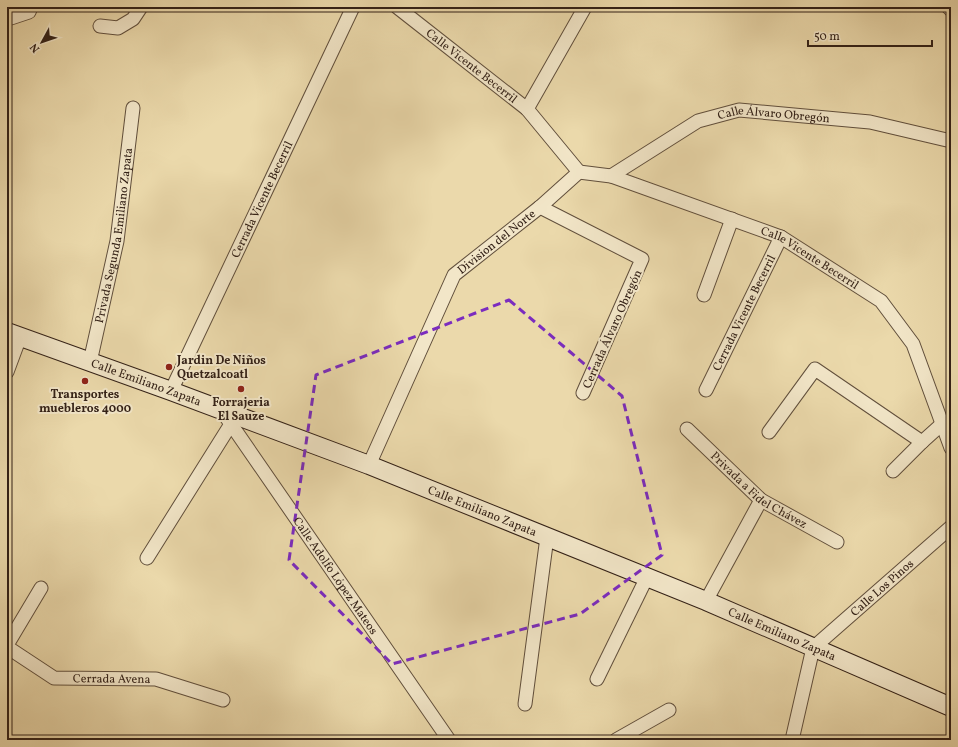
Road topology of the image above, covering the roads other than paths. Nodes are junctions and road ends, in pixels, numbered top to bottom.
1 (31, 7) edge
2 (141, 7) edge
3 (353, 7) edge
4 (397, 7) edge
5 (585, 7) edge
6 (948, 7) edge
7 (951, 10) edge
8 (7, 18) edge
9 (100, 26) dead end
10 (133, 108) dead end
11 (527, 109) junction
12 (951, 141) edge
13 (579, 172) junction
14 (611, 176) junction
15 (540, 207) junction
16 (732, 219) junction
17 (781, 237) junction
18 (704, 295) dead end
19 (13, 334) edge
20 (90, 362) junction
21 (7, 372) edge
22 (706, 390) dead end
23 (171, 391) junction
24 (583, 393) dead end
25 (226, 418) junction
26 (942, 424) junction
27 (687, 429) dead end
28 (769, 432) dead end
29 (922, 442) junction
30 (951, 448) edge
31 (369, 465) junction
32 (893, 471) dead end
33 (761, 500) junction
34 (951, 527) edge
35 (547, 537) junction
36 (837, 542) dead end
37 (146, 558) dead end
38 (647, 577) junction
39 (41, 588) dead end
40 (706, 601) junction
41 (7, 646) edge
42 (813, 648) junction
43 (597, 679) dead end
44 (223, 700) dead end
45 (525, 704) dead end
46 (951, 707) edge
47 (669, 710) dead end
48 (444, 737) edge
49 (616, 740) edge
50 (792, 740) edge

1 - 8 street
2 - 9 street
3 - 23 street, Cerrada Vicente Becerril
4 - 11 street, Calle Vicente Becerril
5 - 11 street
6 - 7 street
10 - 20 street, Privada Segunda Emiliano Zapata
11 - 13 street
12 - 14 street, Calle Álvaro Obregón
13 - 14 street, Calle Vicente Becerril
13 - 15 street, Division del Norte
14 - 16 street, Calle Vicente Becerril
15 - 24 street, Cerrada Álvaro Obregón
15 - 31 street, Division del Norte
16 - 17 street, Calle Vicente Becerril
16 - 18 street
17 - 22 street, Cerrada Vicente Becerril
17 - 26 street, Calle Vicente Becerril
19 - 20 main road, Calle Emiliano Zapata
19 - 21 street
20 - 23 main road, Calle Emiliano Zapata
23 - 25 main road, Calle Emiliano Zapata
25 - 31 main road, Calle Emiliano Zapata
25 - 37 street
25 - 48 street, Calle Adolfo López Mateos
26 - 29 street
26 - 30 street, Calle Vicente Becerril
27 - 33 street, Privada a Fidel Chávez
28 - 29 street
29 - 32 street
31 - 35 main road, Calle Emiliano Zapata
33 - 36 street, Privada a Fidel Chávez
33 - 40 street
34 - 42 street, Calle Los Pinos
35 - 38 main road, Calle Emiliano Zapata
35 - 45 street
38 - 40 main road, Calle Emiliano Zapata
38 - 43 street
39 - 41 street
40 - 42 main road, Calle Emiliano Zapata
41 - 44 street, Cerrada Avena
42 - 46 main road, Calle Emiliano Zapata
42 - 50 street
47 - 49 street

